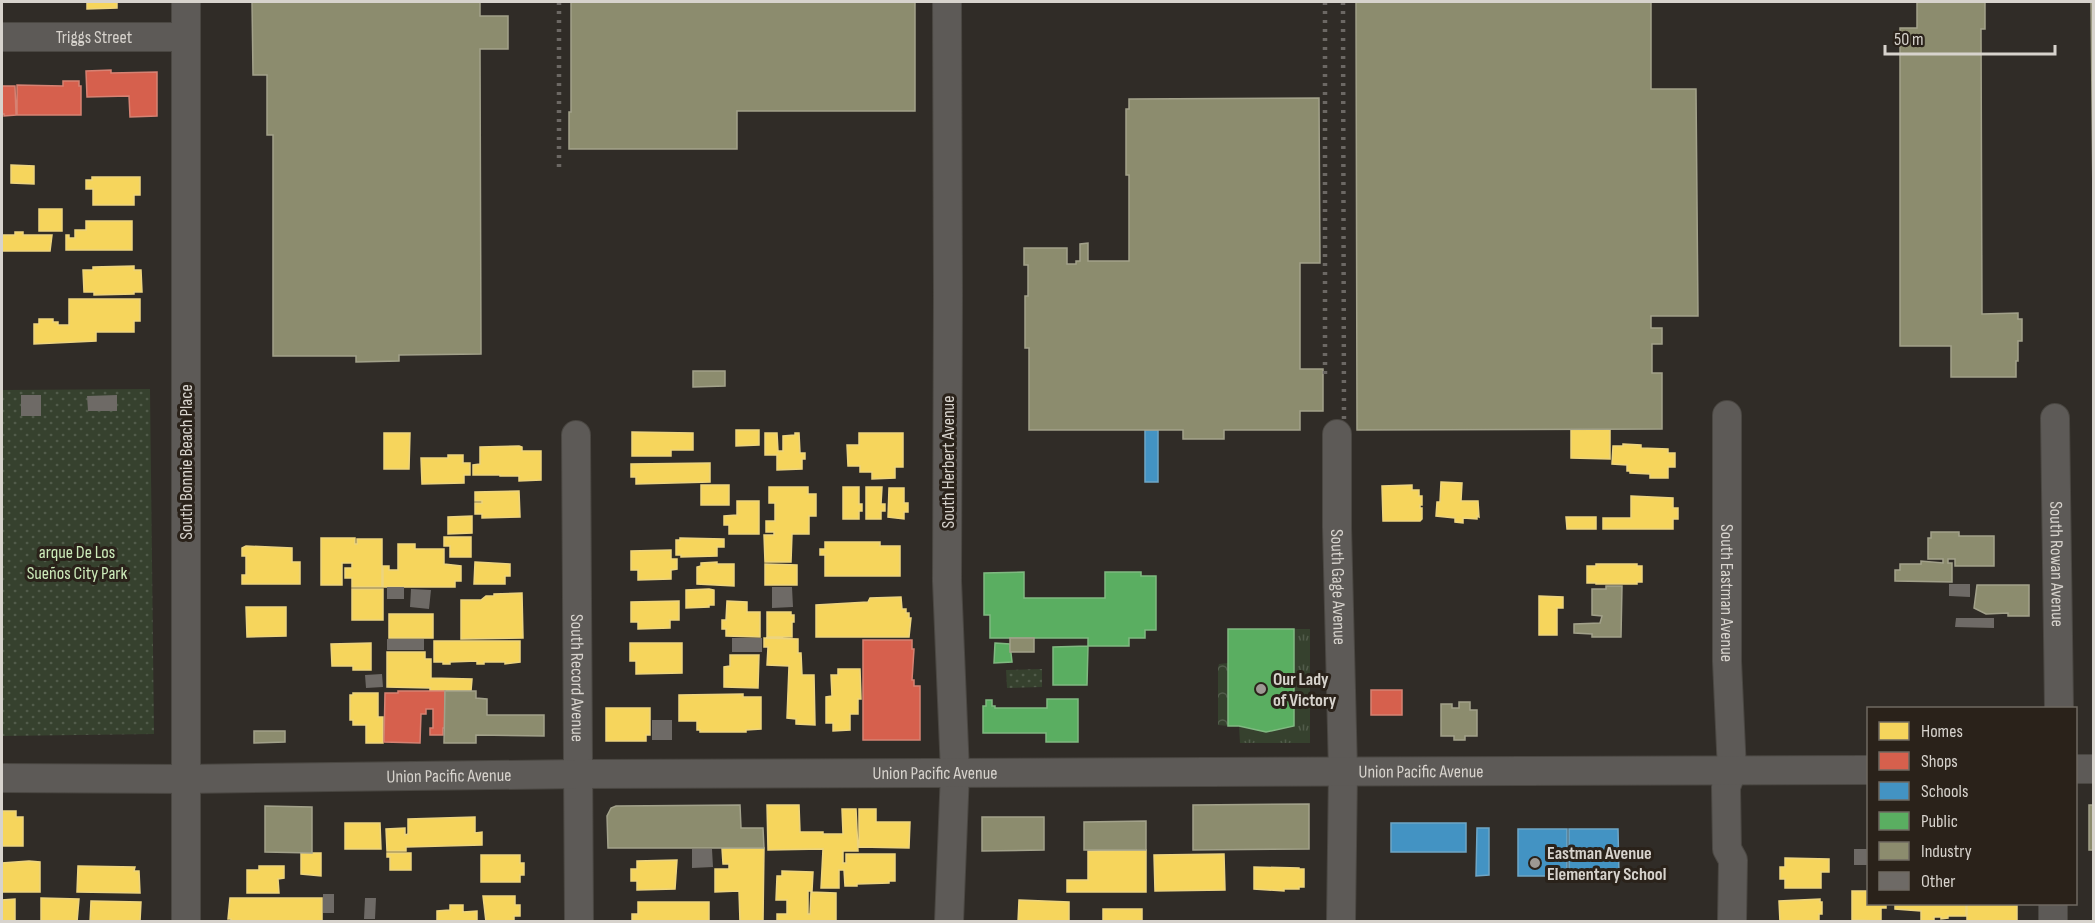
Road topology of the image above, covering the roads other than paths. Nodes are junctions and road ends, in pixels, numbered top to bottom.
1 (186, 2) edge
2 (946, 2) edge
3 (2, 37) edge
4 (186, 37) junction
5 (1727, 415) dead end
6 (2055, 418) dead end
7 (1337, 434) dead end
8 (576, 435) dead end
9 (2059, 707) edge
10 (2077, 769) edge
11 (2094, 769) edge
12 (1867, 770) edge
13 (1343, 771) junction
14 (1732, 771) junction
15 (955, 772) junction
16 (578, 774) junction
17 (2, 778) edge
18 (185, 779) junction
19 (2053, 905) edge
20 (186, 921) edge
21 (579, 921) edge
22 (948, 921) edge
23 (1341, 921) edge
24 (1732, 921) edge
25 (2053, 921) edge

1 - 4 street, South Bonnie Beach Place
2 - 15 street, South Herbert Avenue
3 - 4 street, Triggs Street
4 - 18 street, South Bonnie Beach Place
5 - 14 street, South Eastman Avenue
6 - 9 street, South Rowan Avenue
7 - 13 street, South Gage Avenue
8 - 16 street, South Record Avenue
10 - 11 street
12 - 14 street, Union Pacific Avenue
13 - 14 street, Union Pacific Avenue
13 - 15 street, Union Pacific Avenue
13 - 23 street, South Gage Avenue
14 - 24 street, South Eastman Avenue
15 - 16 street, Union Pacific Avenue
15 - 22 street, South Herbert Avenue
16 - 18 street, Union Pacific Avenue
16 - 21 street, South Record Avenue
17 - 18 street, Union Pacific Avenue
18 - 20 street, South Bonnie Beach Place
19 - 25 street

